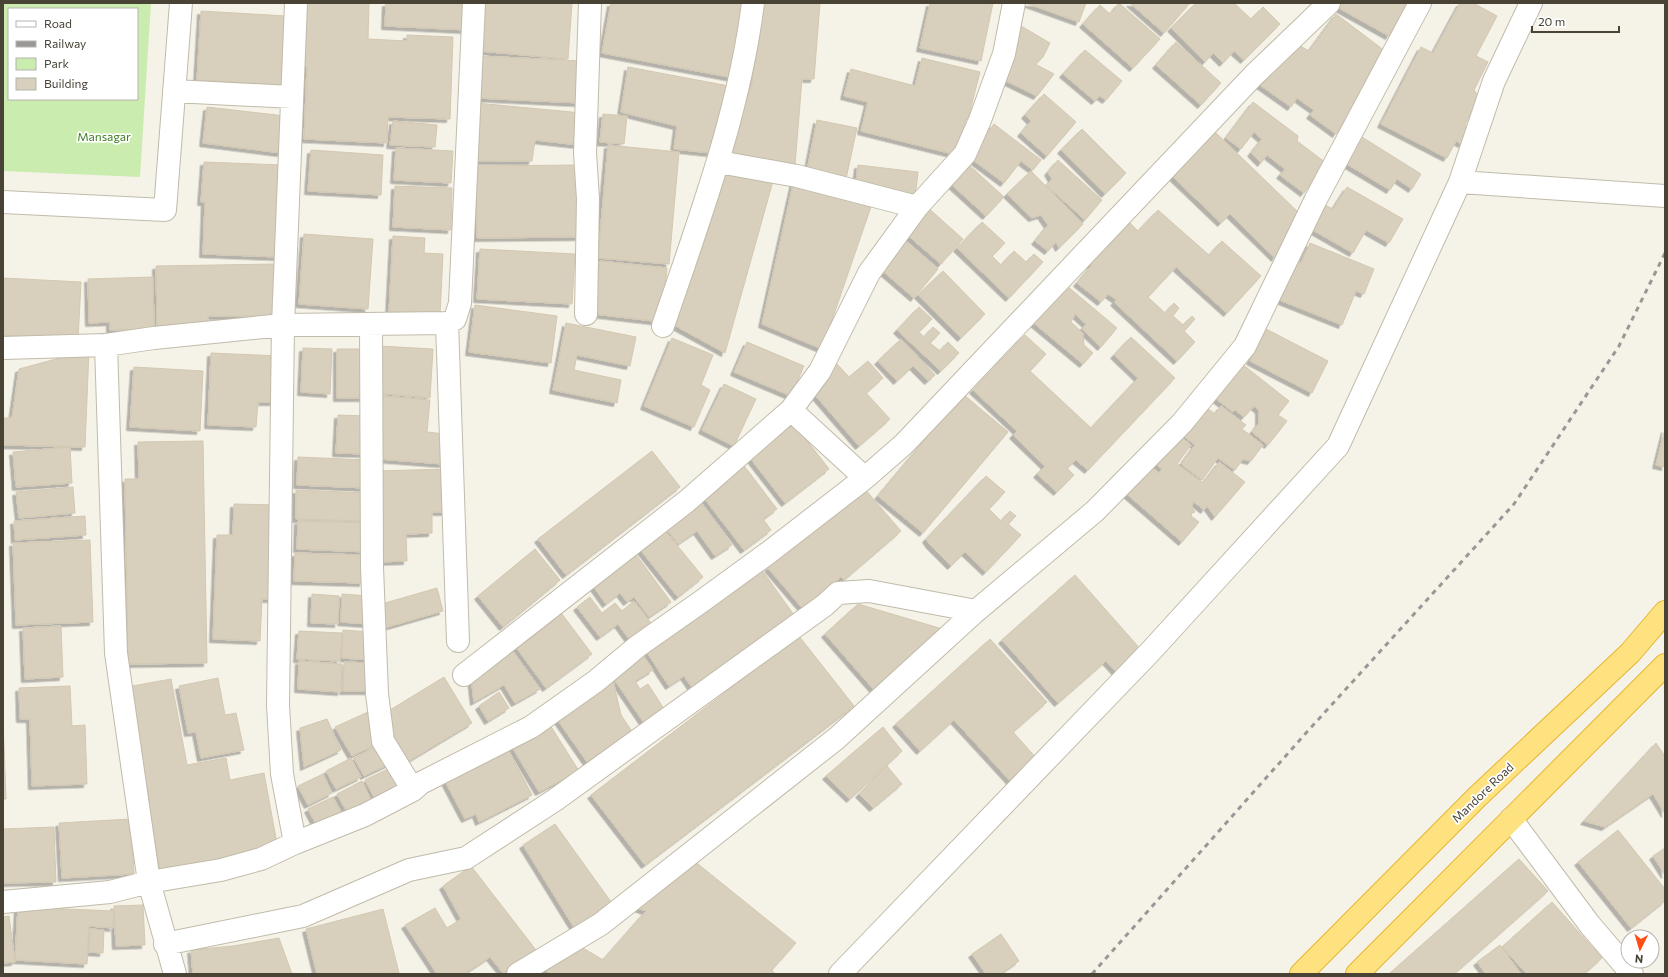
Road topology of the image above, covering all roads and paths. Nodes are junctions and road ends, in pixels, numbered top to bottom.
1 (181, 3) edge
2 (296, 3) edge
3 (474, 3) edge
4 (590, 3) edge
5 (753, 3) edge
6 (1014, 3) edge
7 (1329, 3) edge
8 (1420, 3) edge
9 (1531, 3) edge
10 (174, 91) junction
11 (292, 97) junction
12 (719, 162) junction
13 (1460, 182) junction
14 (1665, 196) edge
15 (3, 202) edge
16 (917, 207) junction
17 (586, 314) dead end
18 (447, 323) junction
19 (371, 324) junction
20 (283, 326) junction
21 (663, 326) dead end
22 (106, 345) junction
23 (3, 348) edge
24 (790, 410) junction
25 (865, 478) junction
26 (976, 611) junction
27 (1665, 612) edge
28 (458, 641) dead end
29 (1665, 665) edge
30 (464, 675) dead end
31 (413, 790) junction
32 (1511, 819) junction
33 (295, 843) junction
34 (149, 882) junction
35 (3, 902) edge
36 (165, 944) junction
37 (175, 974) edge
38 (518, 974) edge
39 (840, 974) edge
40 (1301, 974) edge
41 (1357, 974) edge
42 (1632, 974) edge

1 - 10 street
2 - 11 street
3 - 18 street
4 - 17 street
5 - 12 street
6 - 16 street
7 - 25 street
8 - 26 street
9 - 13 street
10 - 11 street
10 - 15 street
11 - 20 street
12 - 16 street
12 - 21 street
13 - 14 street
13 - 39 street
16 - 24 street
18 - 19 street
18 - 28 street
19 - 20 street
19 - 31 street
20 - 22 street
20 - 33 street
22 - 23 street
22 - 34 street
24 - 25 street
24 - 30 street
25 - 31 street
26 - 36 street
26 - 38 street
27 - 40 highway, Mandore Road
29 - 32 highway
31 - 33 street
32 - 41 highway
32 - 42 street
33 - 34 street
34 - 35 street
34 - 36 street
36 - 37 street

